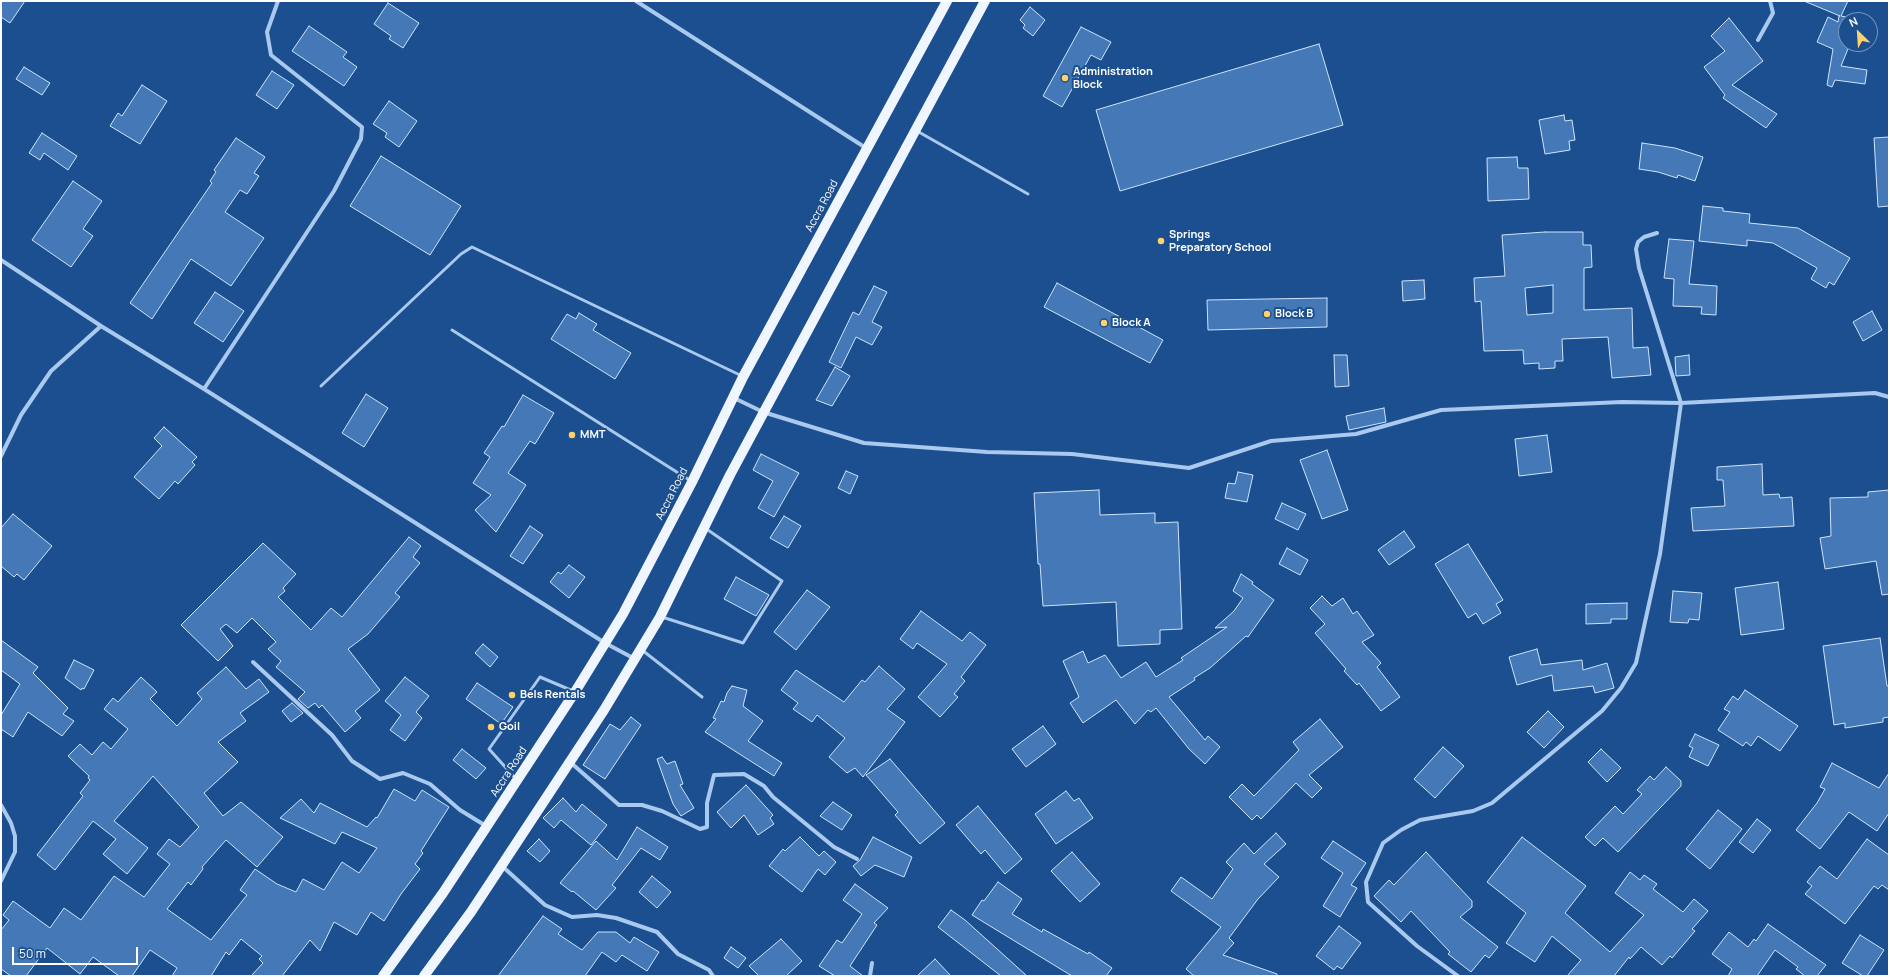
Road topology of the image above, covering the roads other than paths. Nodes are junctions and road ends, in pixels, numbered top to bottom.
1 (278, 1) edge
2 (636, 1) edge
3 (947, 1) edge
4 (985, 1) edge
5 (1770, 1) edge
6 (1758, 40) dead end
7 (916, 130) junction
8 (867, 149) junction
9 (1028, 194) dead end
10 (1657, 233) dead end
11 (1, 260) edge
12 (100, 326) junction
13 (452, 330) dead end
14 (743, 377) junction
15 (321, 386) dead end
16 (204, 389) junction
17 (733, 397) junction
18 (1889, 397) edge
19 (1681, 403) junction
20 (763, 412) junction
21 (1, 456) edge
22 (692, 482) junction
23 (704, 527) junction
24 (660, 617) junction
25 (605, 643) junction
26 (641, 649) junction
27 (635, 659) junction
28 (253, 662) dead end
29 (575, 692) junction
30 (702, 697) dead end
31 (570, 762) junction
32 (517, 780) junction
33 (1, 805) edge
34 (487, 826) junction
35 (857, 859) dead end
36 (501, 866) junction
37 (1, 881) edge
38 (872, 963) dead end
39 (383, 976) edge
40 (424, 976) edge
41 (713, 976) edge
42 (870, 976) edge
43 (1458, 976) edge

1 - 16 street
2 - 8 street
3 - 8 main road, Accra Road
4 - 7 main road
5 - 6 street
7 - 9 lane
7 - 20 main road
8 - 14 main road, Accra Road
10 - 19 street
11 - 12 street
12 - 16 street
12 - 21 street
13 - 22 lane
14 - 15 lane
14 - 17 main road, Accra Road
16 - 25 street
17 - 20 street
17 - 22 main road, Accra Road
18 - 19 street
19 - 20 street
19 - 43 street
20 - 23 main road
22 - 25 main road, Accra Road
23 - 24 main road
23 - 24 lane
24 - 26 main road
25 - 27 street
25 - 29 main road, Accra Road
26 - 27 main road
26 - 30 lane
27 - 31 main road
28 - 34 street
29 - 32 main road, Accra Road
29 - 32 lane
31 - 35 street
31 - 36 main road
32 - 34 main road, Accra Road
33 - 37 street
34 - 39 main road, Accra Road
36 - 40 main road
36 - 41 street
38 - 42 street

